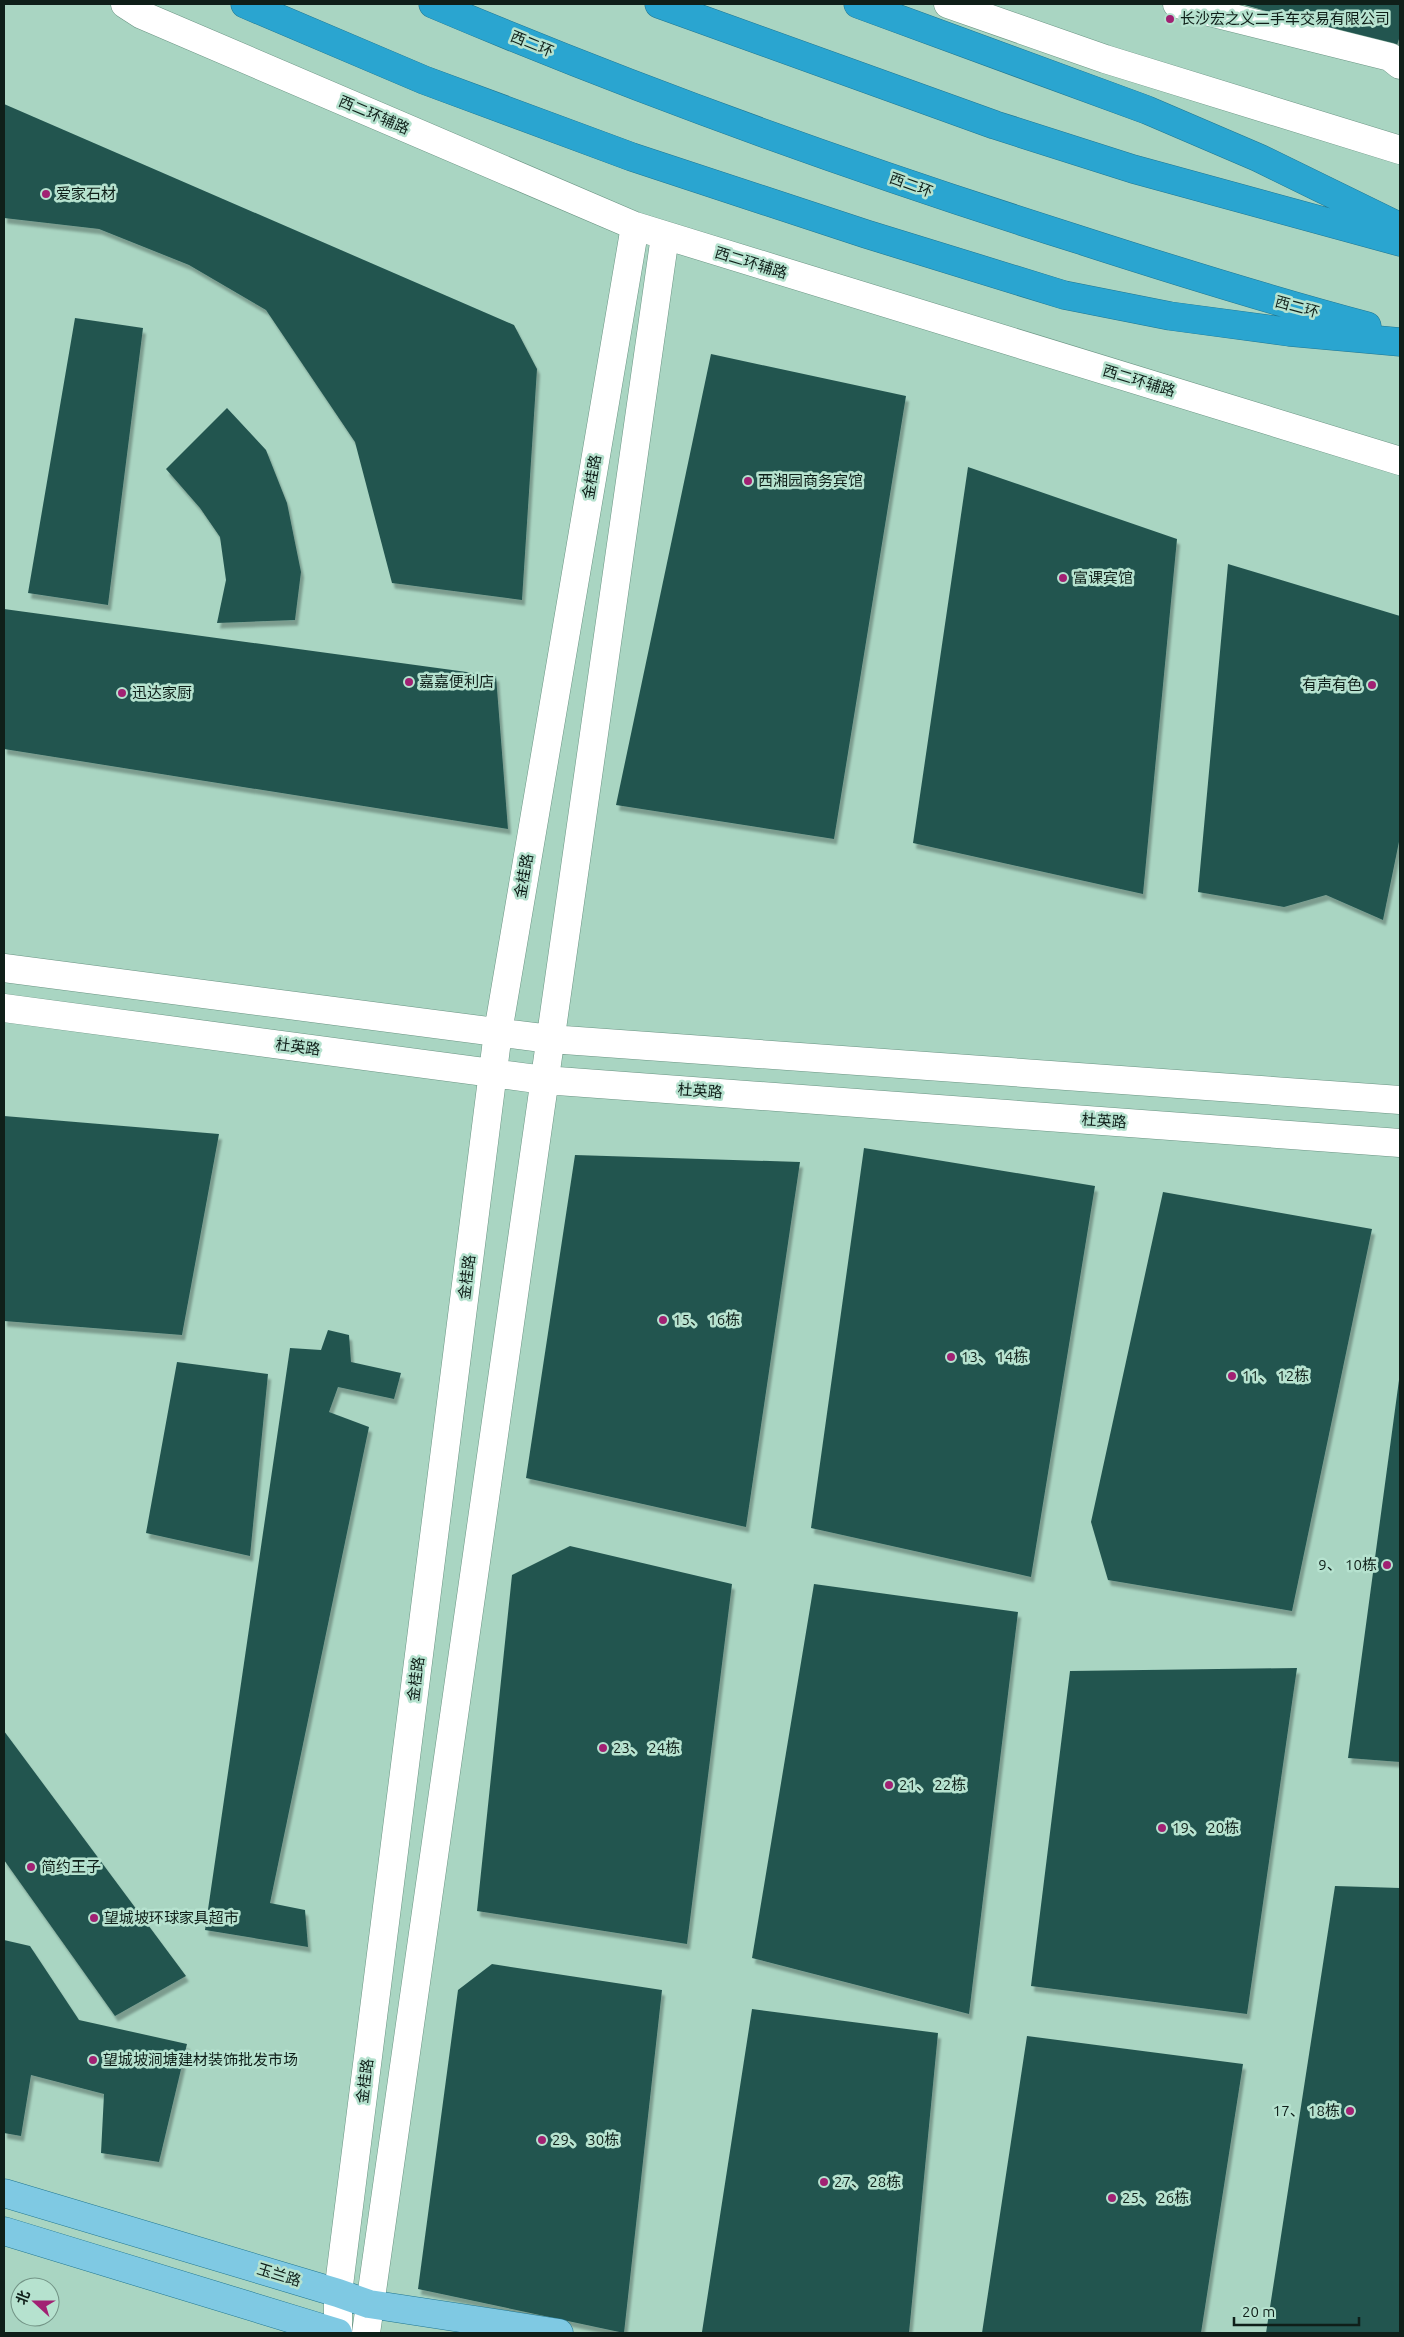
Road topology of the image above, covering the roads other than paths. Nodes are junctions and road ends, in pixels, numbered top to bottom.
1 (125, 4) edge
2 (245, 4) edge
3 (433, 4) edge
4 (660, 4) edge
5 (858, 4) edge
6 (948, 4) edge
7 (1177, 4) edge
8 (1400, 65) edge
9 (1400, 150) edge
10 (635, 226) junction
11 (1400, 227) edge
12 (665, 236) junction
13 (1400, 242) edge
14 (1400, 335) edge
15 (1400, 342) edge
16 (1400, 461) edge
17 (4, 968) edge
18 (4, 1008) edge
19 (498, 1032) junction
20 (550, 1039) junction
21 (492, 1072) junction
22 (544, 1080) junction
23 (1400, 1100) edge
24 (1400, 1143) edge
25 (4, 2193) edge
26 (4, 2231) edge
27 (338, 2293) junction
28 (369, 2304) junction
29 (338, 2333) edge
30 (366, 2333) edge
31 (559, 2333) edge

1 - 10 street, 西二环辅路
2 - 15 highway
3 - 14 highway, 西二环
4 - 13 highway
5 - 11 highway
6 - 9 street
7 - 8 street
10 - 12 street, 西二环辅路
10 - 19 street, 金桂路
12 - 16 street, 西二环辅路
12 - 20 street
17 - 19 street
18 - 21 street, 杜英路
19 - 20 street
19 - 21 street, 金桂路
20 - 22 street
20 - 23 street
21 - 22 street, 杜英路
21 - 27 street, 金桂路
22 - 24 street, 杜英路
22 - 28 street
25 - 27 main road, 玉兰路
26 - 29 main road
27 - 28 main road, 玉兰路
27 - 29 street, 金桂路
28 - 30 street
28 - 31 main road, 玉兰路

